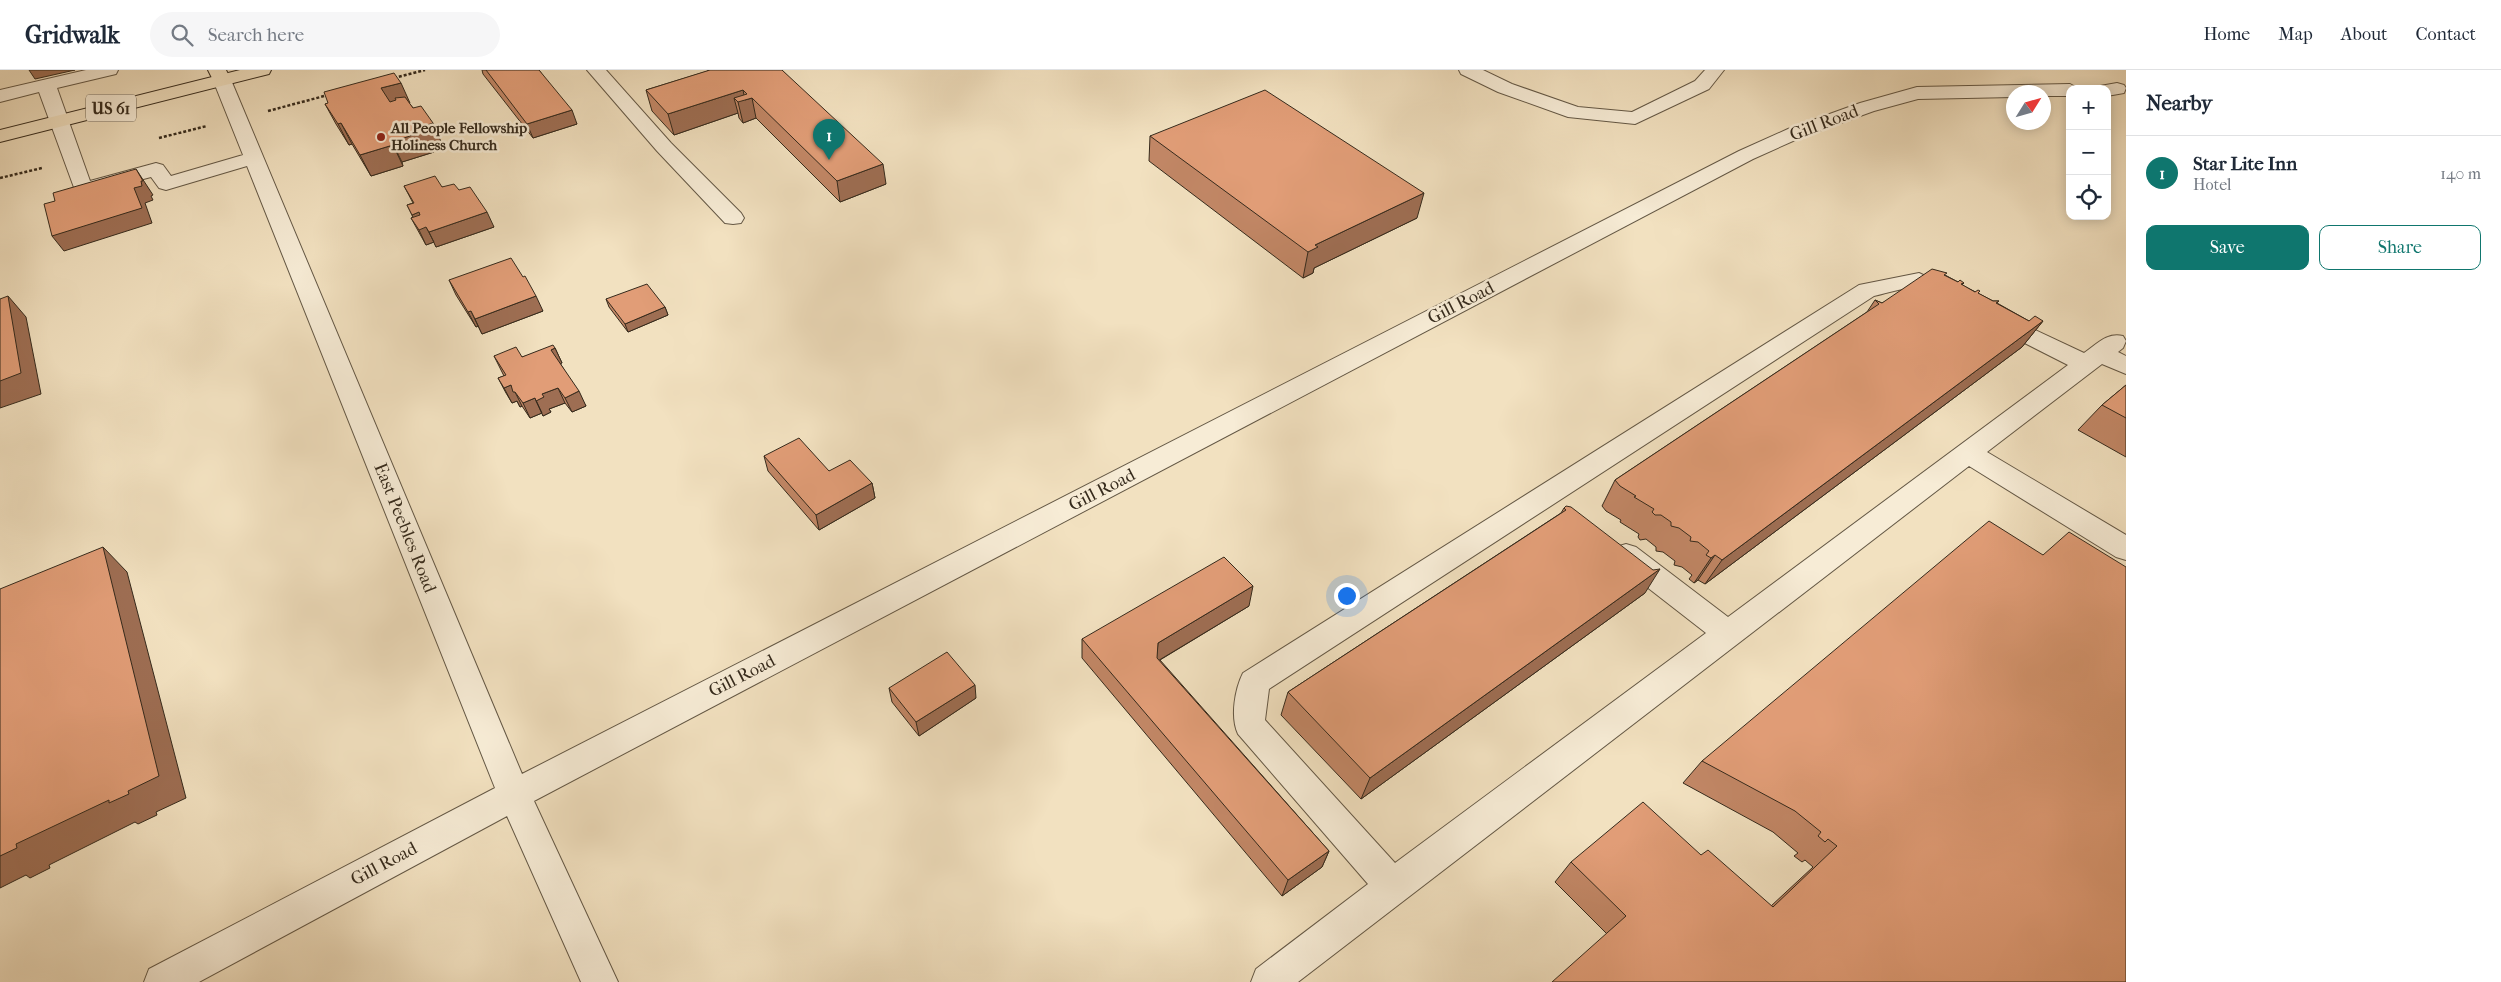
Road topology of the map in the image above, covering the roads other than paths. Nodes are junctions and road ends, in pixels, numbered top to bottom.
1 (109, 70) edge
2 (262, 70) edge
3 (596, 70) edge
4 (1468, 70) edge
5 (1715, 70) edge
6 (220, 75) edge
7 (46, 85) junction
8 (2066, 90) edge
9 (0, 96) edge
10 (57, 122) junction
11 (0, 136) edge
12 (254, 158) junction
13 (733, 218) dead end
14 (2107, 356) edge
15 (1969, 453) junction
16 (1547, 495) junction
17 (1570, 513) edge
18 (1602, 537) edge
19 (2126, 549) edge
20 (1728, 633) junction
21 (514, 795) junction
22 (1393, 886) junction
23 (162, 982) edge
24 (600, 982) edge
25 (1269, 982) edge

1 - 7 street
2 - 6 highway, US 61
3 - 13 street
4 - 5 street
6 - 10 highway, US 61
6 - 12 street, East Peebles Road
7 - 9 street
7 - 10 street
8 - 21 street, Gill Road
10 - 11 highway, US 61
10 - 12 street
12 - 21 street, East Peebles Road
14 - 15 street
14 - 16 street
15 - 19 street
15 - 20 street
16 - 17 street
16 - 22 street
18 - 20 street
20 - 22 street
21 - 23 street, Gill Road
21 - 24 street, East Peebles Road
22 - 25 street

